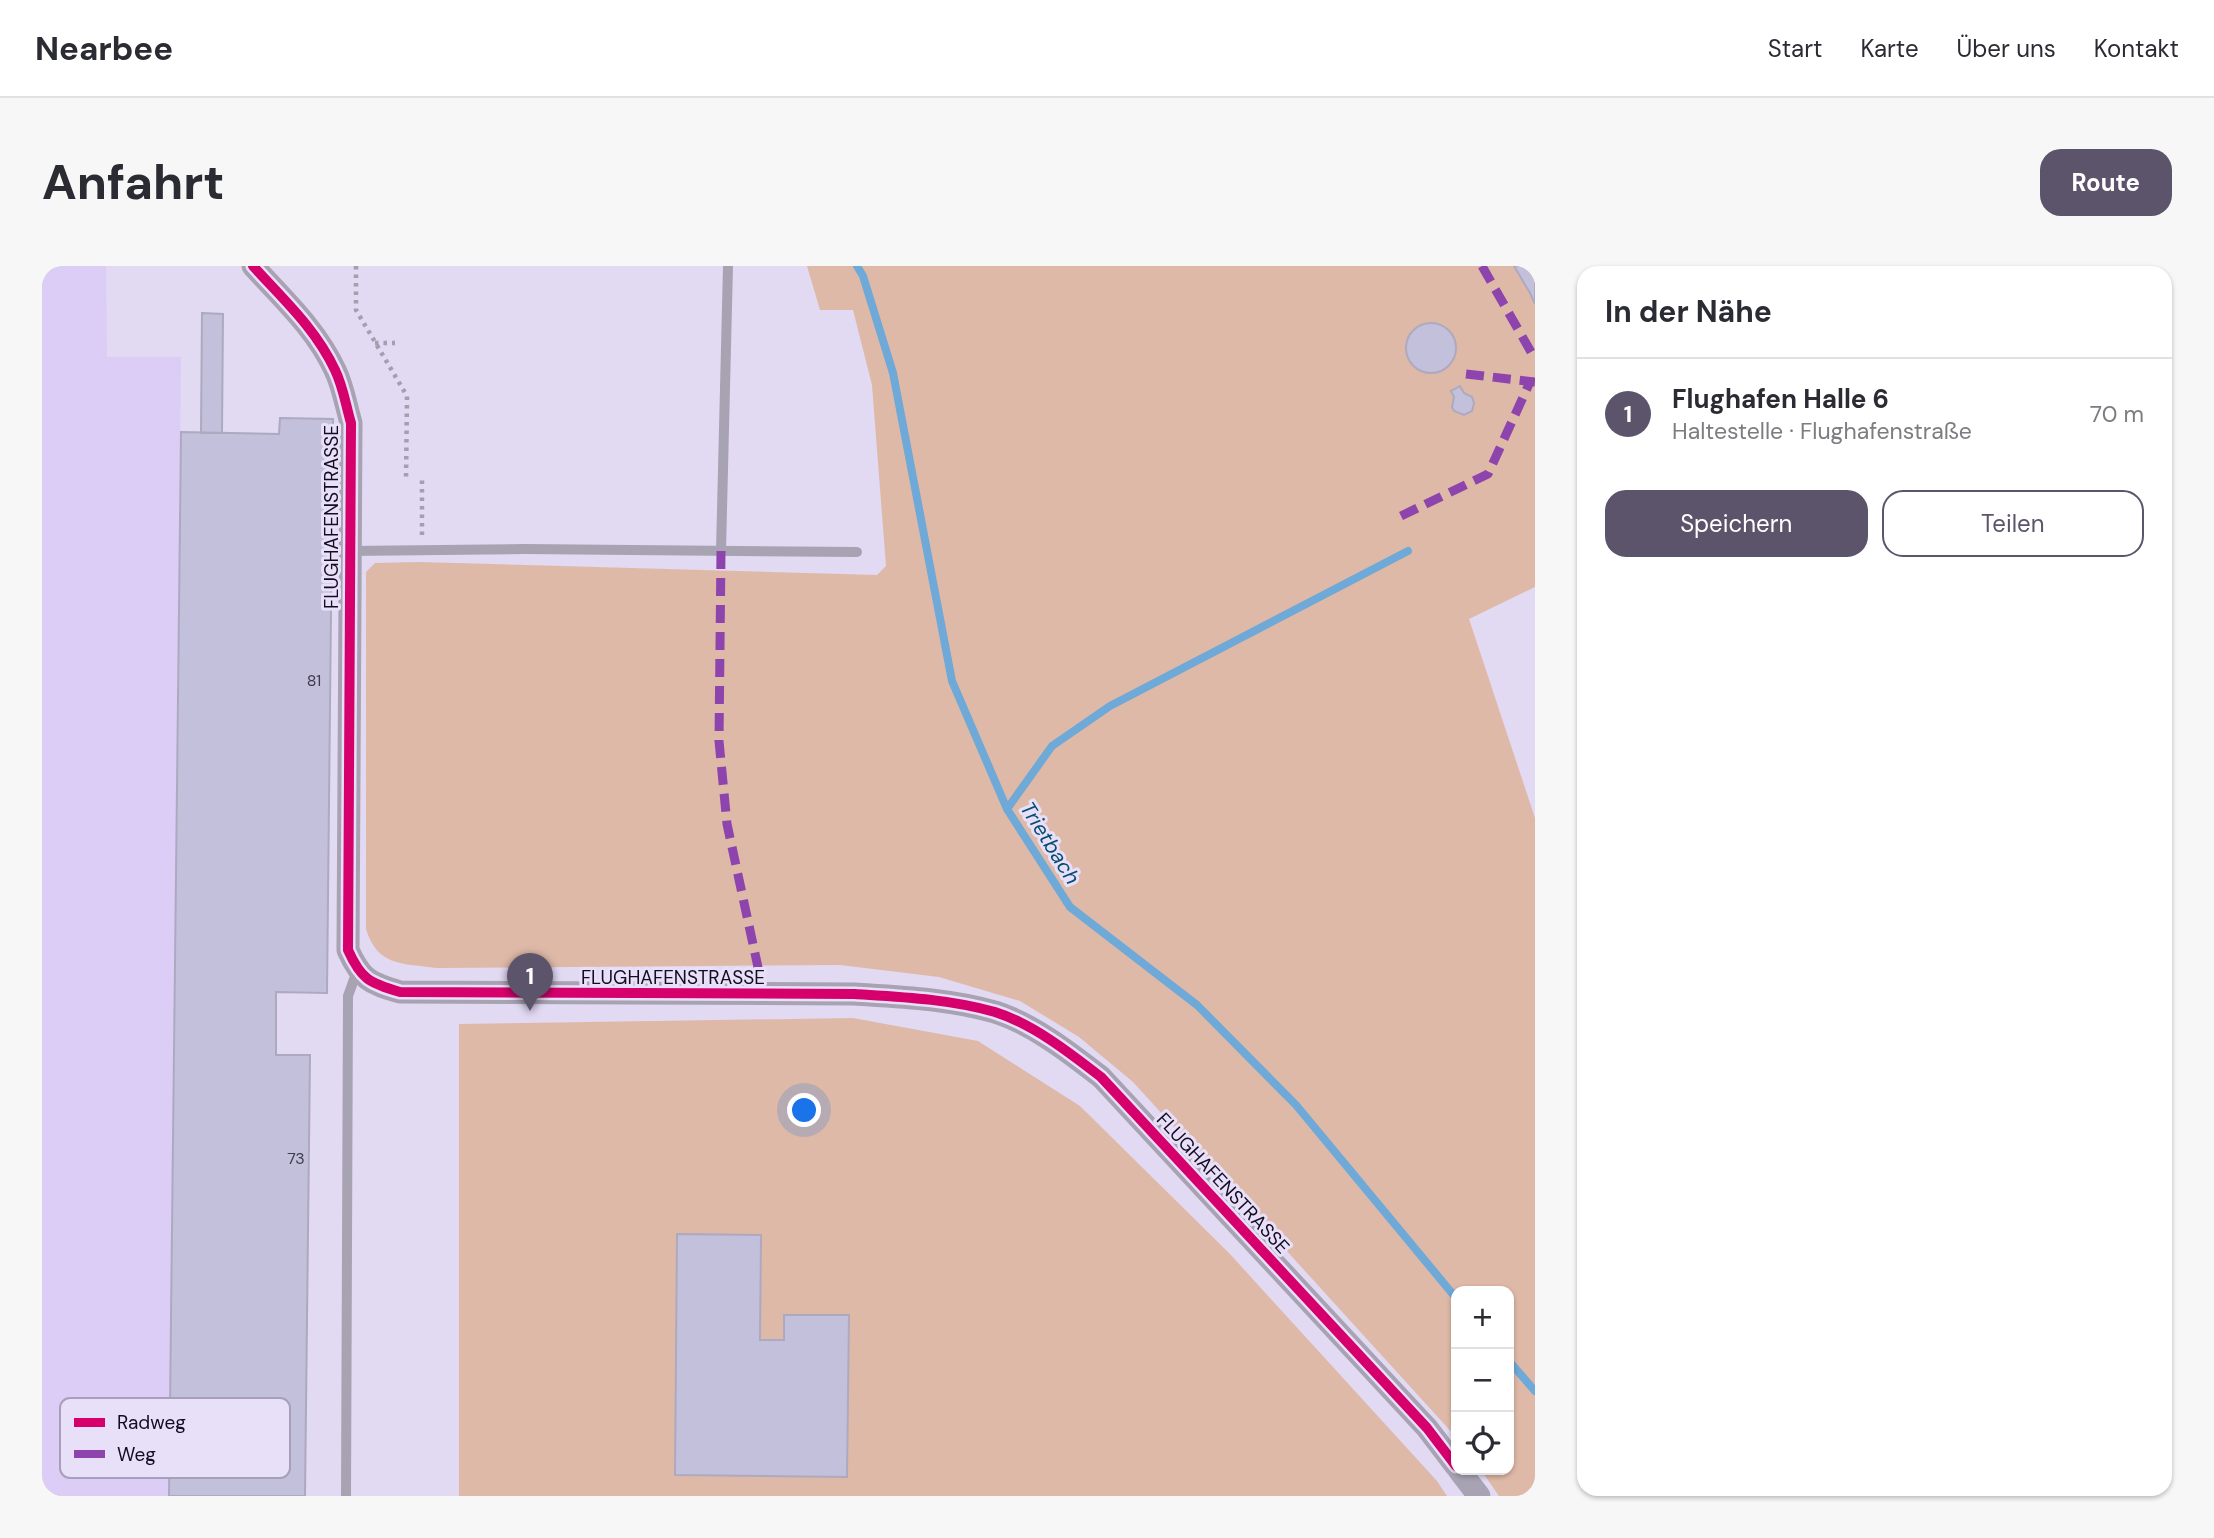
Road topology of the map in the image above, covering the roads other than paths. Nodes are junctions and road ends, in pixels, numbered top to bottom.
1 (253, 266) edge
2 (728, 266) edge
3 (349, 551) junction
4 (721, 551) junction
5 (857, 552) dead end
6 (358, 971) junction
7 (1451, 1459) edge
8 (1463, 1475) edge
9 (346, 1496) edge
10 (1479, 1496) edge

1 - 3 street, FLUGHAFENSTRASSE
2 - 4 lane
3 - 4 lane
3 - 6 street, FLUGHAFENSTRASSE
4 - 5 lane
6 - 7 street, FLUGHAFENSTRASSE
6 - 9 lane
8 - 10 street, FLUGHAFENSTRASSE

